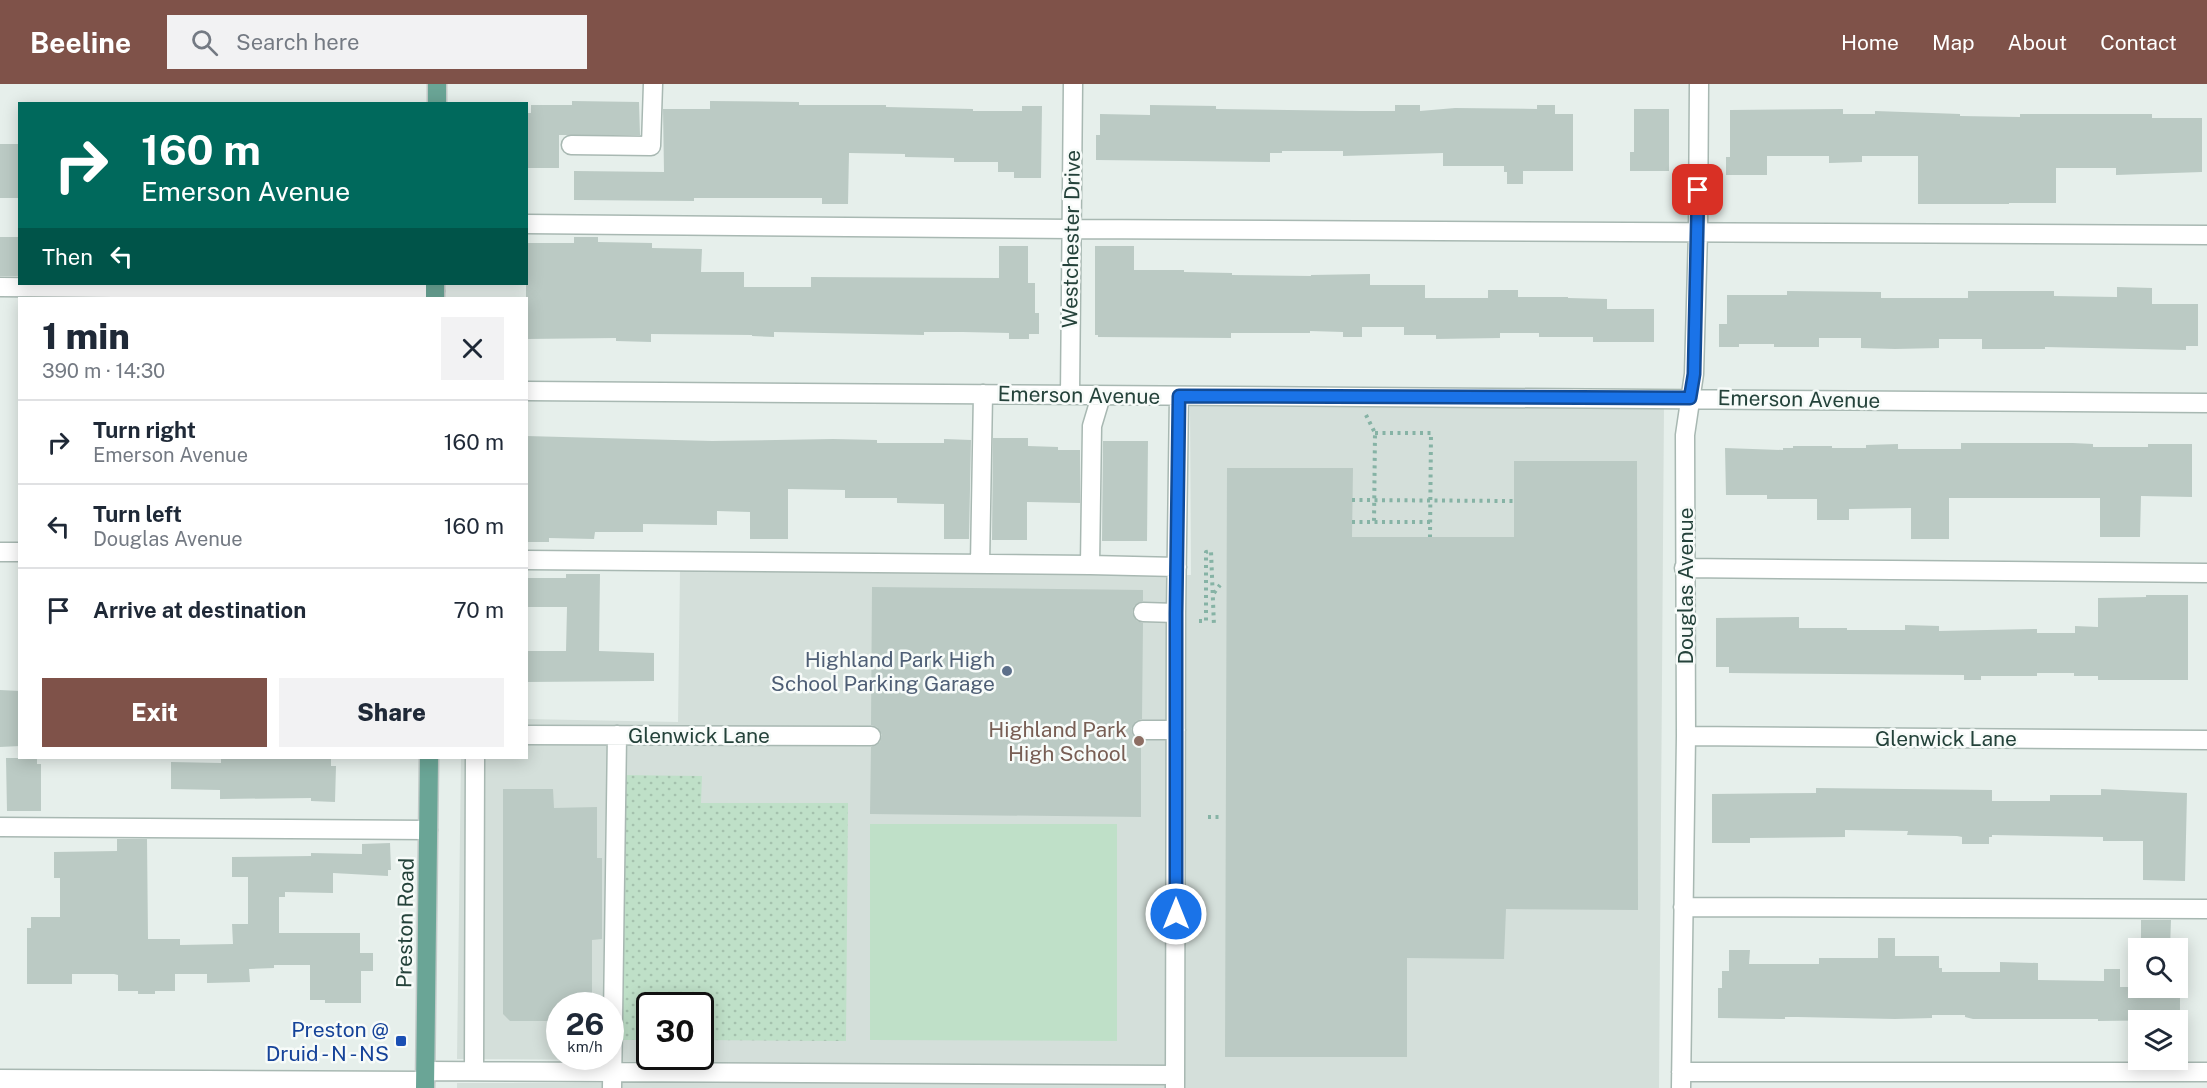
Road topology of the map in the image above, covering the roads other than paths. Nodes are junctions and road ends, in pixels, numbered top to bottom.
1 (437, 84) edge
2 (653, 84) edge
3 (1073, 84) edge
4 (1699, 84) edge
5 (437, 102) edge
6 (571, 146) dead end
7 (528, 224) edge
8 (1072, 229) junction
9 (1698, 232) junction
10 (2207, 235) edge
11 (0, 287) edge
12 (435, 291) edge
13 (528, 391) edge
14 (984, 394) junction
15 (1070, 395) junction
16 (1101, 396) junction
17 (1179, 396) junction
18 (1690, 398) junction
19 (2207, 404) edge
20 (0, 552) edge
21 (18, 552) edge
22 (528, 560) edge
23 (980, 564) junction
24 (1090, 565) junction
25 (1177, 567) junction
26 (1684, 568) junction
27 (2207, 573) edge
28 (1143, 612) dead end
29 (1176, 613) junction
30 (1142, 730) dead end
31 (1176, 730) junction
32 (528, 735) edge
33 (617, 735) junction
34 (871, 736) dead end
35 (1686, 736) junction
36 (2207, 740) edge
37 (429, 759) edge
38 (475, 759) edge
39 (0, 827) edge
40 (428, 830) junction
41 (1683, 906) junction
42 (2207, 909) edge
43 (474, 1071) junction
44 (2207, 1072) edge
45 (0, 1079) edge
46 (612, 1079) edge
47 (426, 1080) edge
48 (1681, 1080) edge
49 (1100, 1081) edge
50 (1175, 1082) edge

1 - 5 main road
2 - 6 street
3 - 8 street, Westchester Drive
4 - 9 street, Douglas Avenue
7 - 8 street
8 - 9 street
8 - 15 street, Westchester Drive
9 - 10 street
9 - 18 street, Douglas Avenue
11 - 12 street
13 - 14 street, Emerson Avenue
14 - 15 street, Emerson Avenue
14 - 23 street
15 - 16 street, Emerson Avenue
16 - 17 street, Emerson Avenue
16 - 24 street
17 - 18 street, Emerson Avenue
17 - 25 street
18 - 19 street, Emerson Avenue
18 - 26 street, Douglas Avenue
20 - 21 street
22 - 23 street
23 - 24 street
24 - 25 street
25 - 29 street
26 - 27 street
26 - 35 street, Douglas Avenue
28 - 29 street
29 - 31 street
30 - 31 street
31 - 50 street
32 - 33 street, Glenwick Lane
33 - 34 street, Glenwick Lane
33 - 46 street
35 - 36 street, Glenwick Lane
35 - 41 street, Douglas Avenue
37 - 40 main road, Preston Road
38 - 43 street
39 - 40 street
40 - 47 main road, Preston Road
41 - 42 street
41 - 48 street, Douglas Avenue
43 - 46 street
43 - 47 street
44 - 48 street
45 - 47 street
46 - 49 street
49 - 50 street

